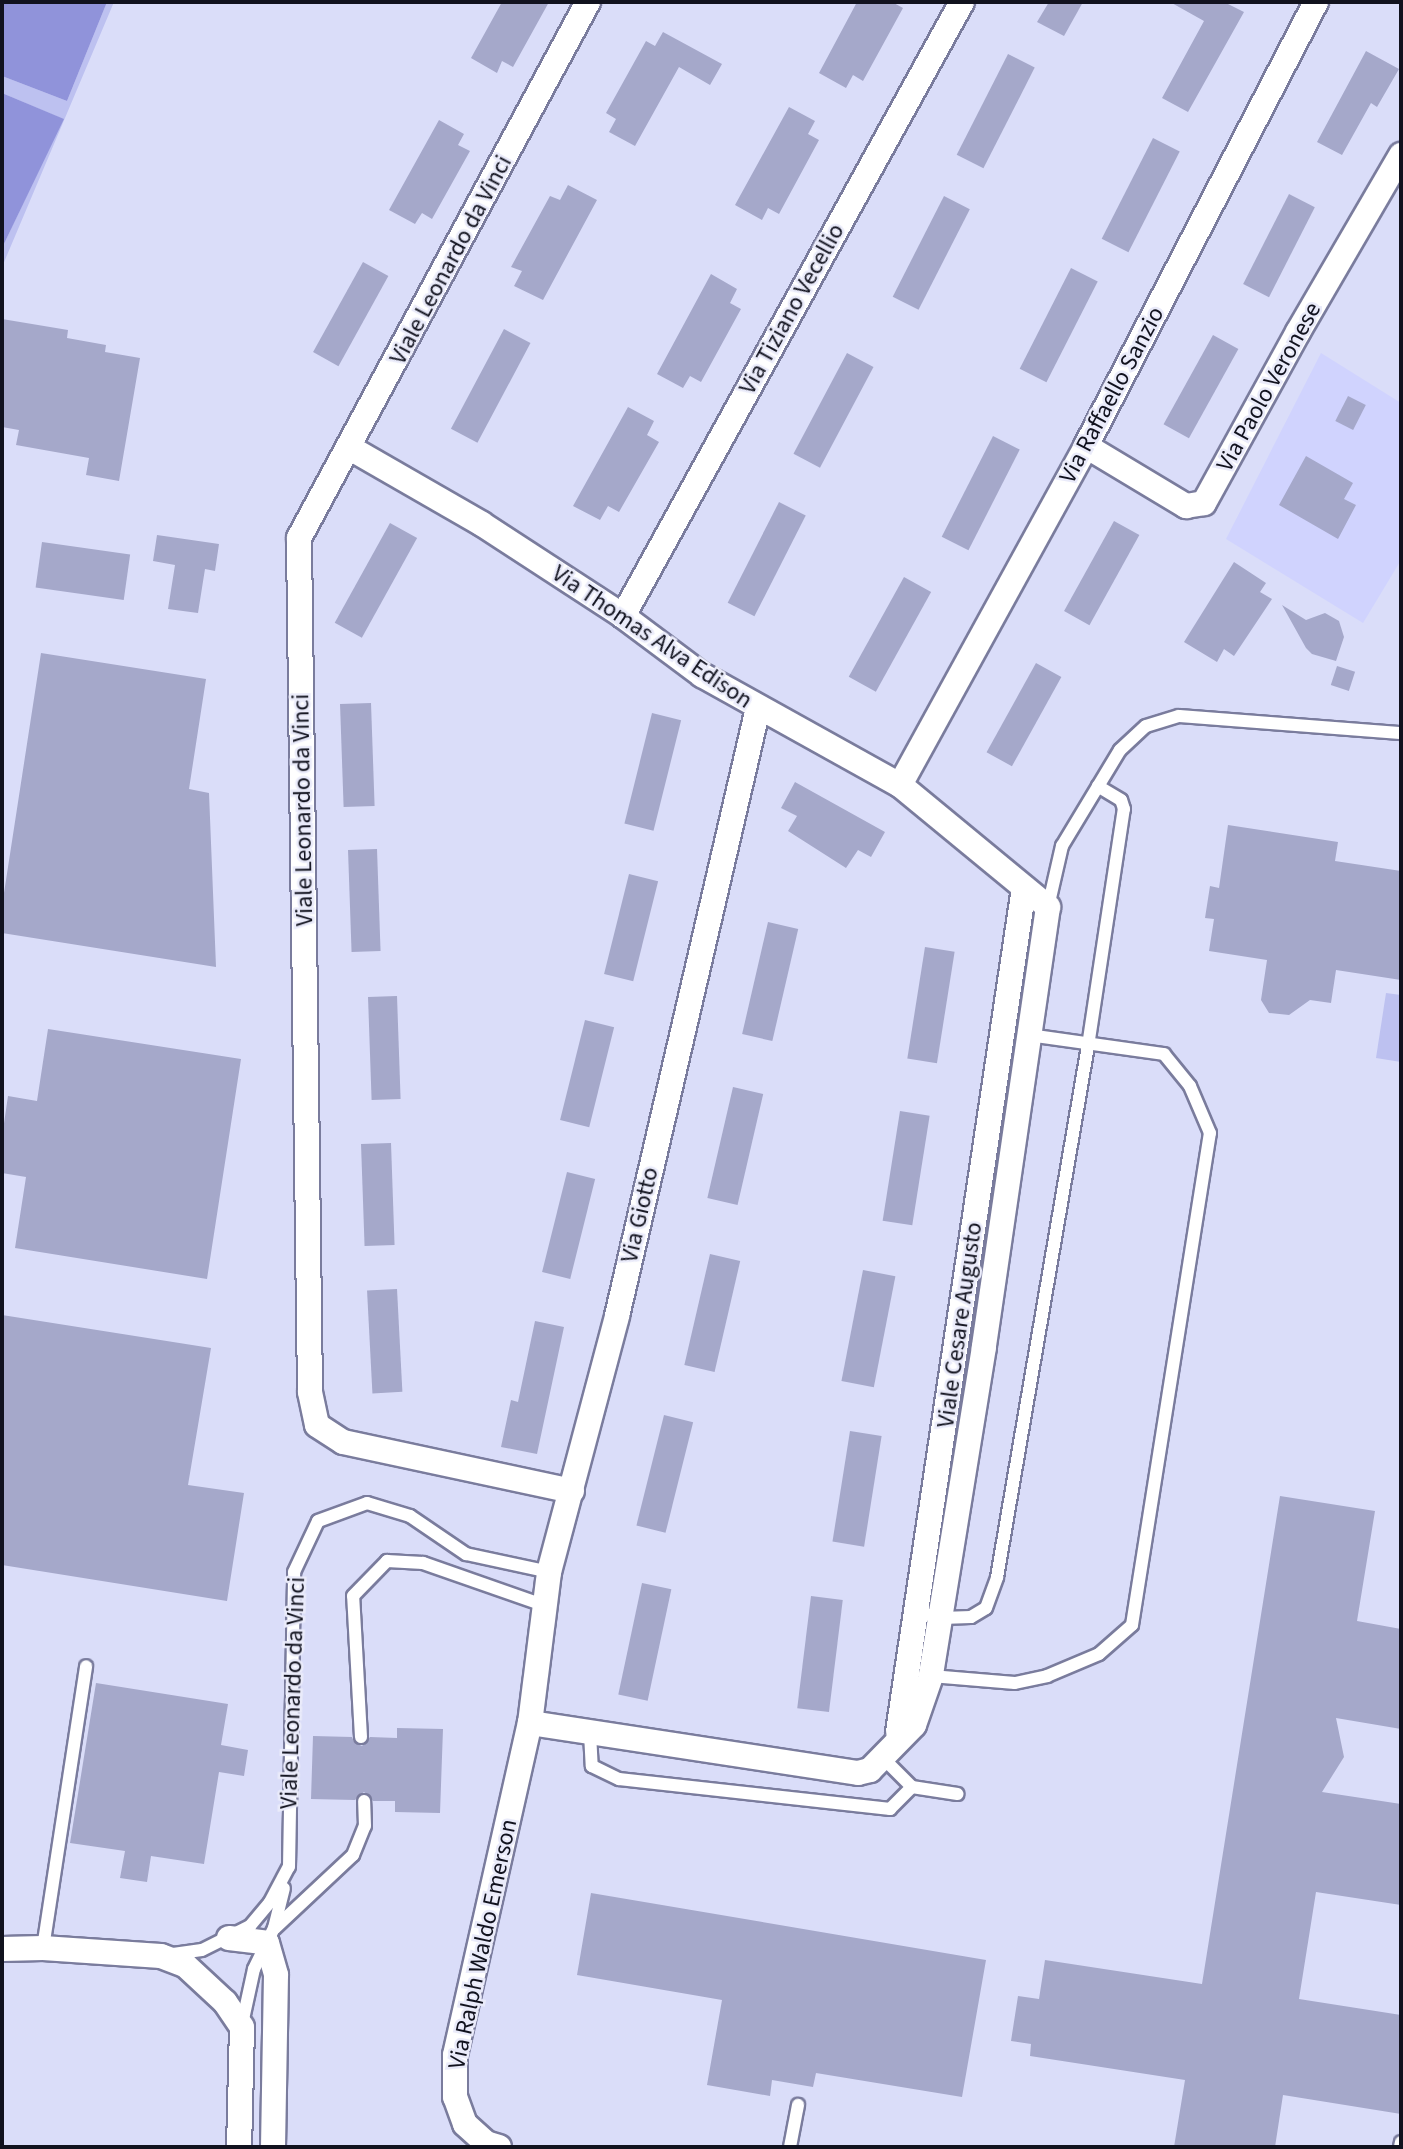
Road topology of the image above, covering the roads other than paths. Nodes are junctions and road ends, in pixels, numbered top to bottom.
1 (588, 2) edge
2 (962, 2) edge
3 (1316, 2) edge
4 (1401, 155) edge
5 (1086, 446) junction
6 (350, 448) junction
7 (623, 616) junction
8 (758, 708) junction
9 (1401, 733) edge
10 (900, 785) junction
11 (1098, 786) junction
12 (1024, 888) junction
13 (1048, 907) junction
14 (1029, 1035) junction
15 (1088, 1046) junction
16 (572, 1490) junction
17 (549, 1572) junction
18 (545, 1606) junction
19 (929, 1615) junction
20 (86, 1666) dead end
21 (931, 1676) junction
22 (530, 1723) junction
23 (590, 1733) junction
24 (361, 1737) dead end
25 (883, 1759) junction
26 (912, 1787) junction
27 (957, 1794) dead end
28 (363, 1801) dead end
29 (289, 1867) junction
30 (271, 1935) junction
31 (229, 1938) junction
32 (43, 1948) junction
33 (2, 1949) edge
34 (161, 1956) junction
35 (242, 2027) junction
36 (798, 2105) dead end
37 (1401, 2142) edge
38 (239, 2147) edge
39 (273, 2147) edge
40 (499, 2147) edge
41 (790, 2147) edge
42 (1400, 2147) edge

1 - 6 street, Viale Leonardo da Vinci
2 - 7 street, Via Tiziano Vecellio
3 - 5 street, Via Raffaello Sanzio
4 - 5 street, Via Paolo Veronese
5 - 10 street, Via Raffaello Sanzio
6 - 7 street, Via Thomas Alva Edison
6 - 16 street, Viale Leonardo da Vinci
7 - 8 street, Via Thomas Alva Edison
8 - 10 street, Via Thomas Alva Edison
8 - 16 street, Via Giotto
9 - 11 lane
10 - 12 street, Via Thomas Alva Edison
11 - 13 lane
11 - 15 lane
12 - 13 street, Via Thomas Alva Edison
12 - 19 street, Viale Cesare Augusto
13 - 14 street, Viale Cesare Augusto
14 - 15 lane
14 - 19 street, Viale Cesare Augusto
15 - 19 lane
15 - 21 lane
16 - 17 street, Via Giotto
17 - 18 street, Via Giotto
17 - 29 lane, Viale Leonardo da Vinci
18 - 22 street, Via Giotto
18 - 24 lane
19 - 21 street, Viale Cesare Augusto
19 - 25 street, Viale Cesare Augusto
20 - 32 lane
21 - 25 street, Viale Cesare Augusto
22 - 23 street, Viale Cesare Augusto
22 - 40 street, Via Ralph Waldo Emerson
23 - 25 street, Viale Cesare Augusto
23 - 26 lane
25 - 26 lane
26 - 27 lane
28 - 30 lane, Viale Leonardo da Vinci
29 - 30 lane, Viale Leonardo da Vinci
29 - 31 lane, Viale Leonardo da Vinci
30 - 31 street
30 - 35 lane, Viale Leonardo da Vinci
30 - 39 street
31 - 34 lane, Viale Leonardo da Vinci
32 - 33 street, Viale Leonardo da Vinci
32 - 34 street, Viale Leonardo da Vinci
34 - 35 street, Viale Leonardo da Vinci
35 - 38 street, Viale Leonardo da Vinci
36 - 41 lane
37 - 42 lane

